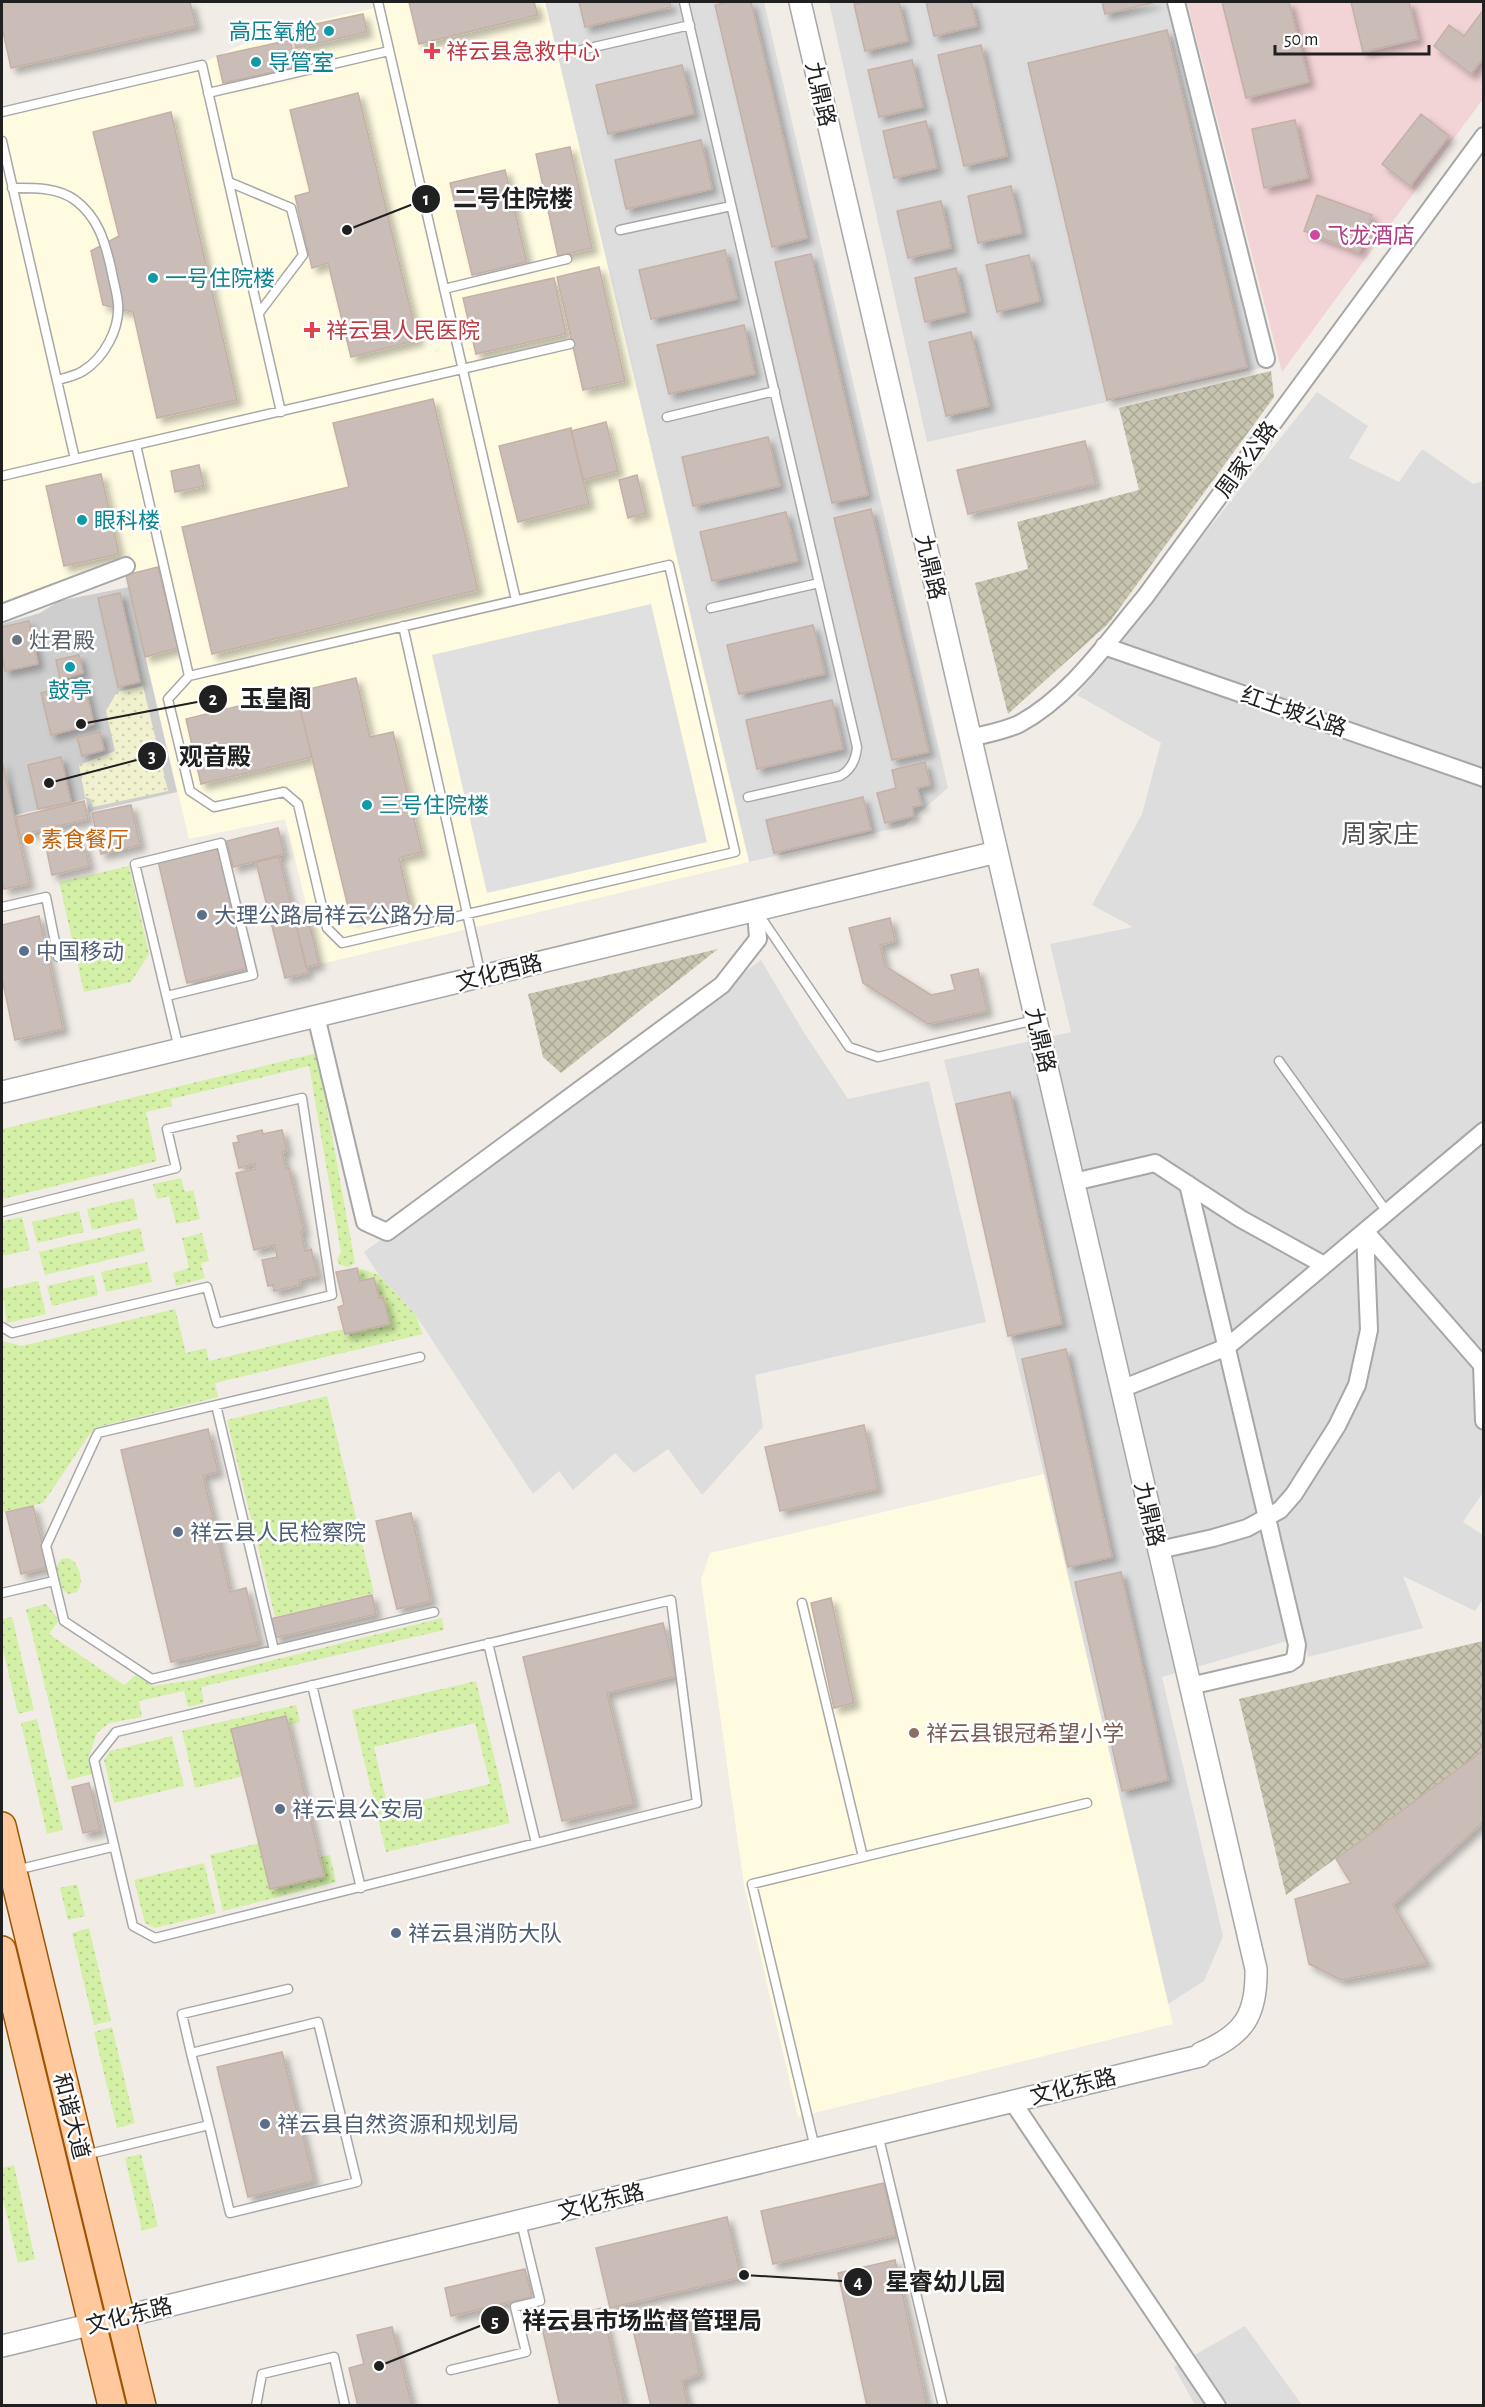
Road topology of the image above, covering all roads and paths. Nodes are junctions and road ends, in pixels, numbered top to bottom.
1 (378, 2) edge
2 (684, 2) edge
3 (800, 2) edge
4 (1176, 2) edge
5 (690, 25) junction
6 (581, 50) dead end
7 (389, 51) junction
8 (208, 93) junction
9 (2, 112) edge
10 (1484, 136) edge
11 (2, 141) edge
12 (229, 182) junction
13 (12, 188) junction
14 (731, 206) junction
15 (620, 230) dead end
16 (567, 259) dead end
17 (444, 289) junction
18 (259, 313) junction
19 (570, 344) dead end
20 (1266, 359) dead end
21 (463, 370) junction
22 (57, 380) junction
23 (775, 391) junction
24 (281, 412) junction
25 (667, 417) dead end
26 (136, 445) junction
27 (75, 459) junction
28 (2, 476) edge
29 (126, 566) dead end
30 (819, 583) junction
31 (516, 600) junction
32 (711, 608) dead end
33 (2, 613) edge
34 (403, 627) junction
35 (1104, 646) junction
36 (189, 676) junction
37 (970, 738) junction
38 (1484, 778) edge
39 (748, 797) dead end
40 (997, 852) junction
41 (2, 907) edge
42 (756, 910) junction
43 (468, 914) junction
44 (58, 957) dead end
45 (482, 976) junction
46 (167, 996) junction
47 (316, 1016) junction
48 (1036, 1020) junction
49 (179, 1050) junction
50 (1279, 1061) dead end
51 (2, 1092) edge
52 (1484, 1131) edge
53 (1074, 1182) junction
54 (1188, 1184) junction
55 (2, 1212) edge
56 (1387, 1212) junction
57 (1365, 1231) junction
58 (1324, 1265) junction
59 (2, 1326) edge
60 (1227, 1347) junction
61 (420, 1357) dead end
62 (1121, 1389) junction
63 (216, 1405) junction
64 (1484, 1421) edge
65 (1267, 1517) junction
66 (1159, 1550) junction
67 (54, 1581) junction
68 (2, 1593) edge
69 (802, 1603) dead end
70 (434, 1612) dead end
71 (488, 1643) junction
72 (274, 1650) junction
73 (312, 1685) junction
74 (1190, 1686) junction
75 (1087, 1803) dead end
76 (2, 1826) edge
77 (536, 1843) junction
78 (112, 1847) junction
79 (863, 1857) junction
80 (12, 1871) junction
81 (361, 1888) junction
82 (2, 1950) edge
83 (288, 1989) dead end
84 (191, 2053) junction
85 (1200, 2056) joint
86 (1012, 2101) junction
87 (209, 2125) junction
88 (878, 2134) junction
89 (815, 2149) junction
90 (81, 2156) junction
91 (520, 2220) junction
92 (121, 2318) junction
93 (92, 2324) junction
94 (2, 2346) edge
95 (451, 2370) dead end
96 (112, 2406) edge
97 (142, 2406) edge
98 (256, 2406) edge
99 (345, 2406) edge
100 (943, 2406) edge
101 (1217, 2406) edge

1 - 7 lane
2 - 5 lane
3 - 37 street, 九鼎路
4 - 20 street
5 - 6 lane
5 - 14 lane
7 - 8 lane
7 - 17 lane
8 - 9 lane
8 - 12 lane
10 - 35 street, 周家公路
11 - 13 lane
12 - 18 lane
12 - 18 lane
13 - 22 lane
13 - 22 lane
14 - 15 lane
14 - 23 lane
16 - 17 lane
17 - 21 lane
18 - 24 lane
19 - 21 lane
21 - 24 lane
21 - 31 lane
22 - 27 lane
23 - 25 lane
23 - 30 lane
24 - 26 lane
26 - 27 lane
26 - 36 lane
27 - 28 lane
29 - 33 street
30 - 32 lane
30 - 39 lane
31 - 34 lane
31 - 43 lane
34 - 36 lane
34 - 43 lane
35 - 37 street, 周家公路
35 - 38 street, 红土坡公路
36 - 43 lane
37 - 40 street, 九鼎路
40 - 42 street, 文化西路
40 - 48 street, 九鼎路
41 - 44 lane
42 - 45 street, 文化西路
42 - 47 street
42 - 48 lane
43 - 45 lane
45 - 47 street, 文化西路
46 - 46 lane
46 - 49 lane
47 - 49 street, 文化西路
48 - 53 street, 九鼎路
49 - 51 street, 文化西路
50 - 56 lane
52 - 56 street
53 - 54 street
53 - 62 street, 九鼎路
54 - 58 street
54 - 60 street
55 - 59 lane
56 - 57 street
57 - 58 street
57 - 64 street
57 - 65 street
58 - 60 street
60 - 62 street
60 - 65 street
61 - 63 lane
62 - 66 street, 九鼎路
63 - 67 lane
63 - 72 lane
65 - 66 street
65 - 74 street
66 - 74 street, 九鼎路
67 - 68 lane
67 - 72 lane
69 - 79 lane
70 - 72 lane
71 - 73 lane
71 - 77 lane
71 - 77 lane
73 - 78 lane
73 - 81 lane
74 - 85 street, 九鼎路
75 - 79 lane
76 - 80 main road, 和谐大道
77 - 81 lane
78 - 80 lane
78 - 81 lane
79 - 89 lane
80 - 90 main road, 和谐大道
82 - 93 main road, 和谐大道
83 - 84 lane
84 - 87 lane
84 - 87 lane
85 - 86 street, 文化东路
86 - 88 street, 文化东路
86 - 101 street
87 - 90 lane
88 - 89 street, 文化东路
88 - 100 lane
89 - 91 street, 文化东路
90 - 92 main road, 和谐大道
91 - 92 street, 文化东路
91 - 95 lane
92 - 93 street, 文化东路
92 - 97 main road, 和谐大道
93 - 94 street, 文化东路
93 - 96 main road, 和谐大道
98 - 99 lane

